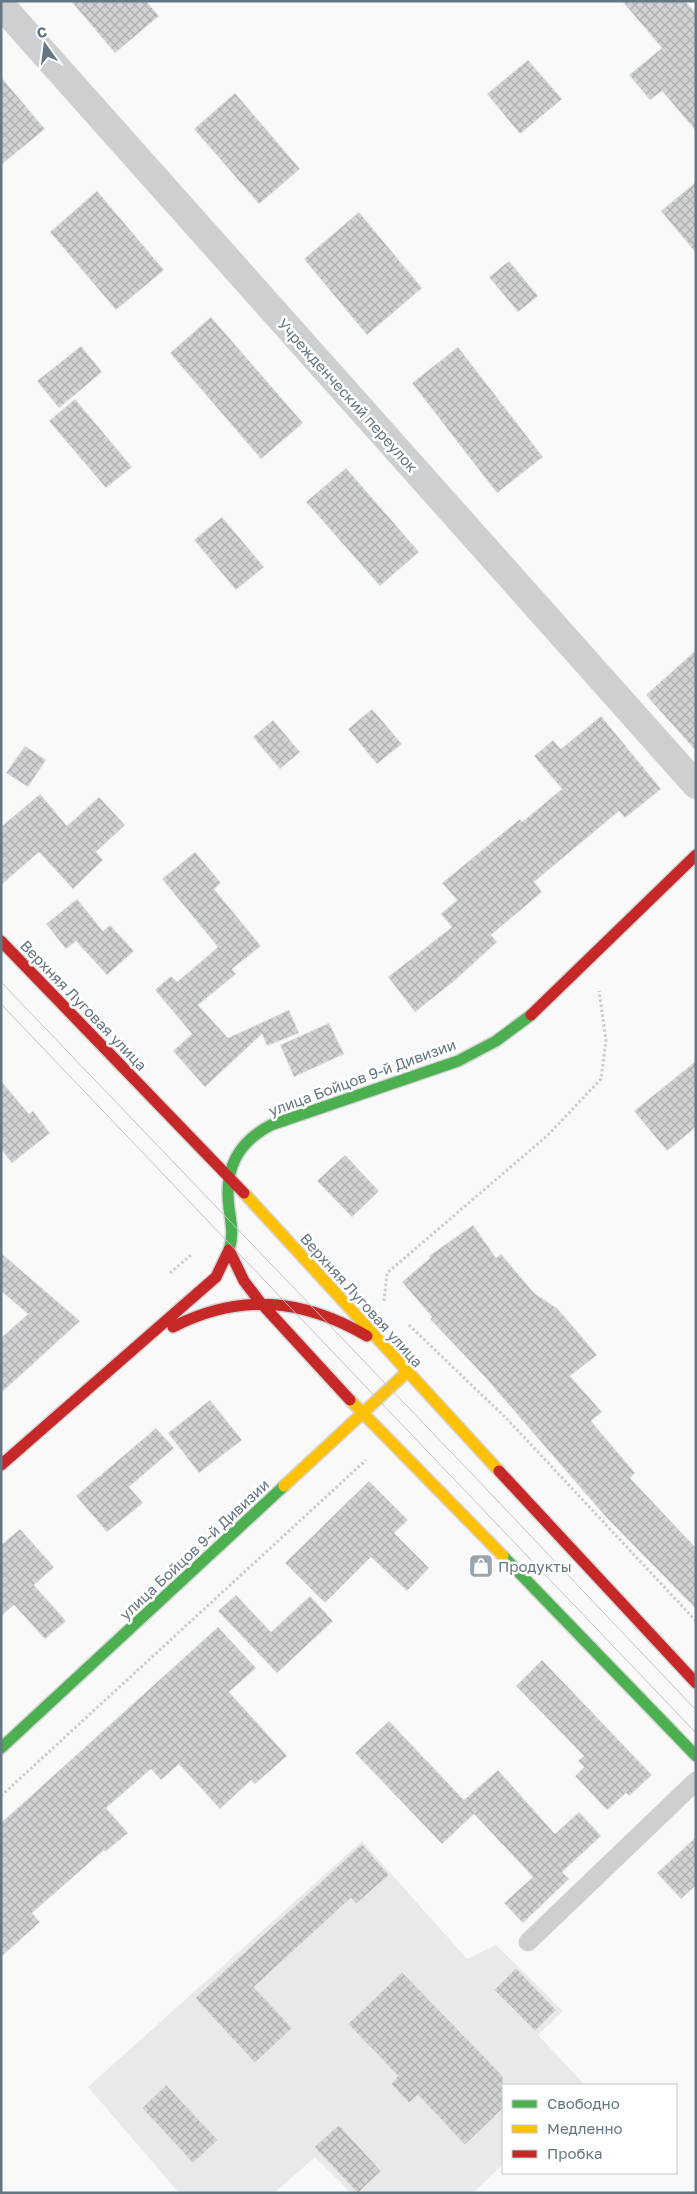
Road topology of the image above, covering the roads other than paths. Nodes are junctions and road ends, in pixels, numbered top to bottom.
1 (1, 5) edge
2 (696, 785) edge
3 (696, 855) edge
4 (1, 941) edge
5 (230, 1177) junction
6 (230, 1250) junction
7 (260, 1302) junction
8 (386, 1350) junction
9 (127, 1356) junction
10 (407, 1372) junction
11 (362, 1413) junction
12 (1, 1465) edge
13 (696, 1683) edge
14 (1, 1748) edge
15 (696, 1756) edge
16 (696, 1781) edge
17 (528, 1942) dead end

1 - 2 street, Учрежденческий переулок
3 - 5 street, улица Бойцов 9-й Дивизии
4 - 5 street, Верхняя Луговая улица
5 - 6 street, улица Бойцов 9-й Дивизии
5 - 8 street, Верхняя Луговая улица
6 - 7 street
6 - 9 street, улица Бойцов 9-й Дивизии
7 - 8 street
7 - 9 street
7 - 11 street
8 - 10 street, Верхняя Луговая улица
9 - 12 street, улица Бойцов 9-й Дивизии
10 - 11 street, улица Бойцов 9-й Дивизии
10 - 13 street, Верхняя Луговая улица
11 - 14 street, улица Бойцов 9-й Дивизии
11 - 15 street
16 - 17 lane

